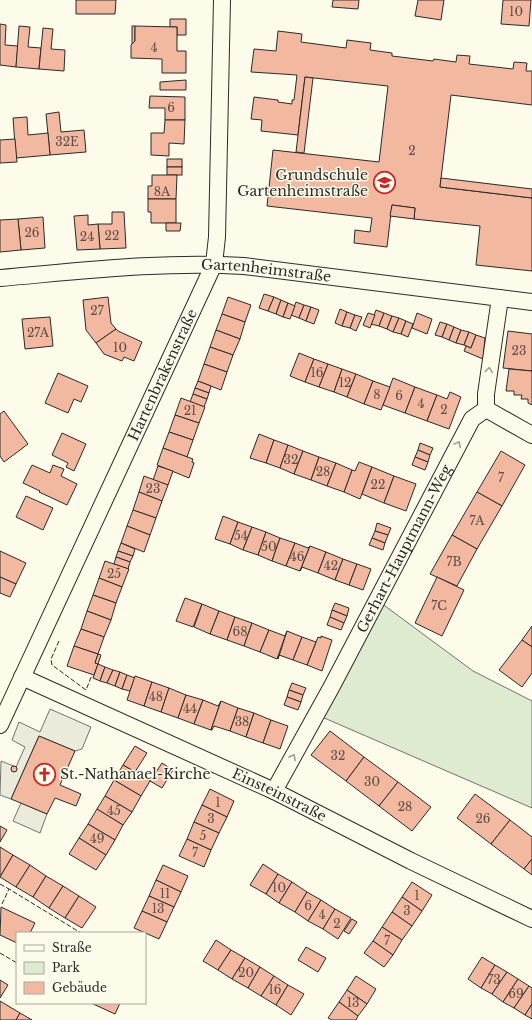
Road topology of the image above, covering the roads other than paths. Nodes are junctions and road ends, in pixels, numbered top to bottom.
1 (222, 0) edge
2 (214, 264) junction
3 (0, 278) edge
4 (500, 298) junction
5 (532, 302) edge
6 (486, 409) junction
7 (532, 435) edge
8 (22, 677) junction
9 (0, 725) edge
10 (274, 791) junction
11 (532, 920) edge

1 - 2 street, Hartenbrakenstraße
2 - 3 street, Gartenheimstraße
2 - 4 street, Gartenheimstraße
2 - 8 street, Hartenbrakenstraße
4 - 5 street, Gartenheimstraße
6 -> 4 street
6 - 7 street
10 -> 6 street, Gerhart-Hauptmann-Weg
8 - 9 street, Hartenbrakenstraße
8 - 10 street, Einsteinstraße
10 - 11 street, Einsteinstraße

